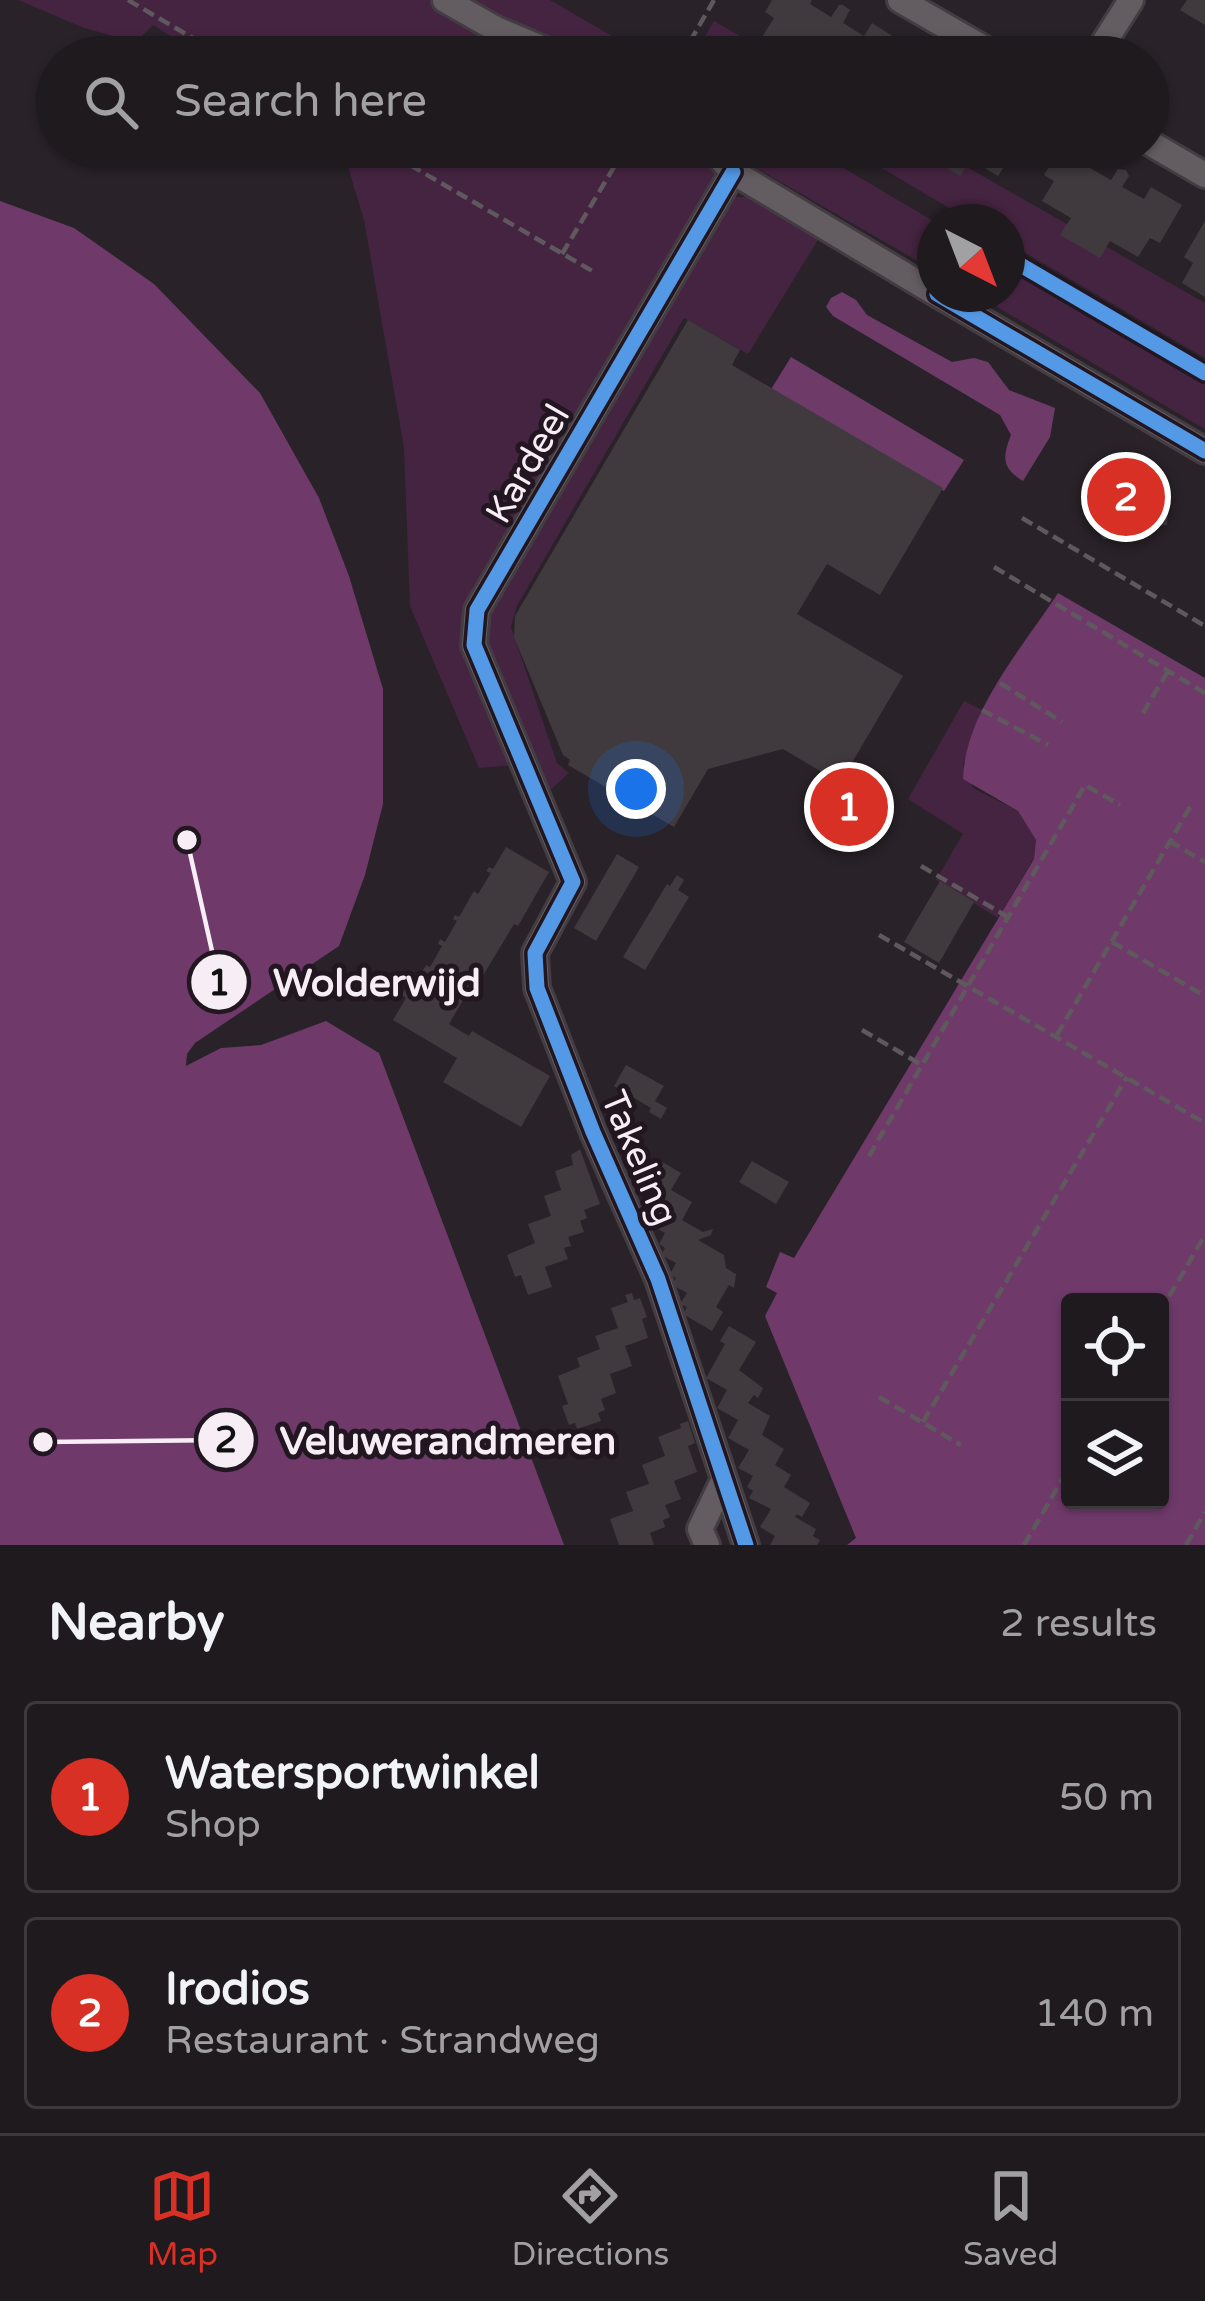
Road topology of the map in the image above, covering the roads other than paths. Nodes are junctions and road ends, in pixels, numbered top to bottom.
1 (445, 0) edge
2 (900, 0) edge
3 (1131, 0) edge
4 (513, 36) edge
5 (963, 36) edge
6 (1108, 36) edge
7 (1169, 154) edge
8 (729, 168) edge
9 (733, 172) junction
10 (1205, 175) edge
11 (917, 282) edge
12 (968, 312) edge
13 (1205, 451) edge
14 (540, 801) joint
15 (724, 1479) junction
16 (707, 1545) edge
17 (746, 1545) edge

1 - 4 street
2 - 5 street
3 - 6 street
7 - 10 street
8 - 9 street
9 - 11 street
9 - 14 street, Kardeel
12 - 13 street
14 - 15 street, Takeling
15 - 16 street
15 - 17 street, Takeling

